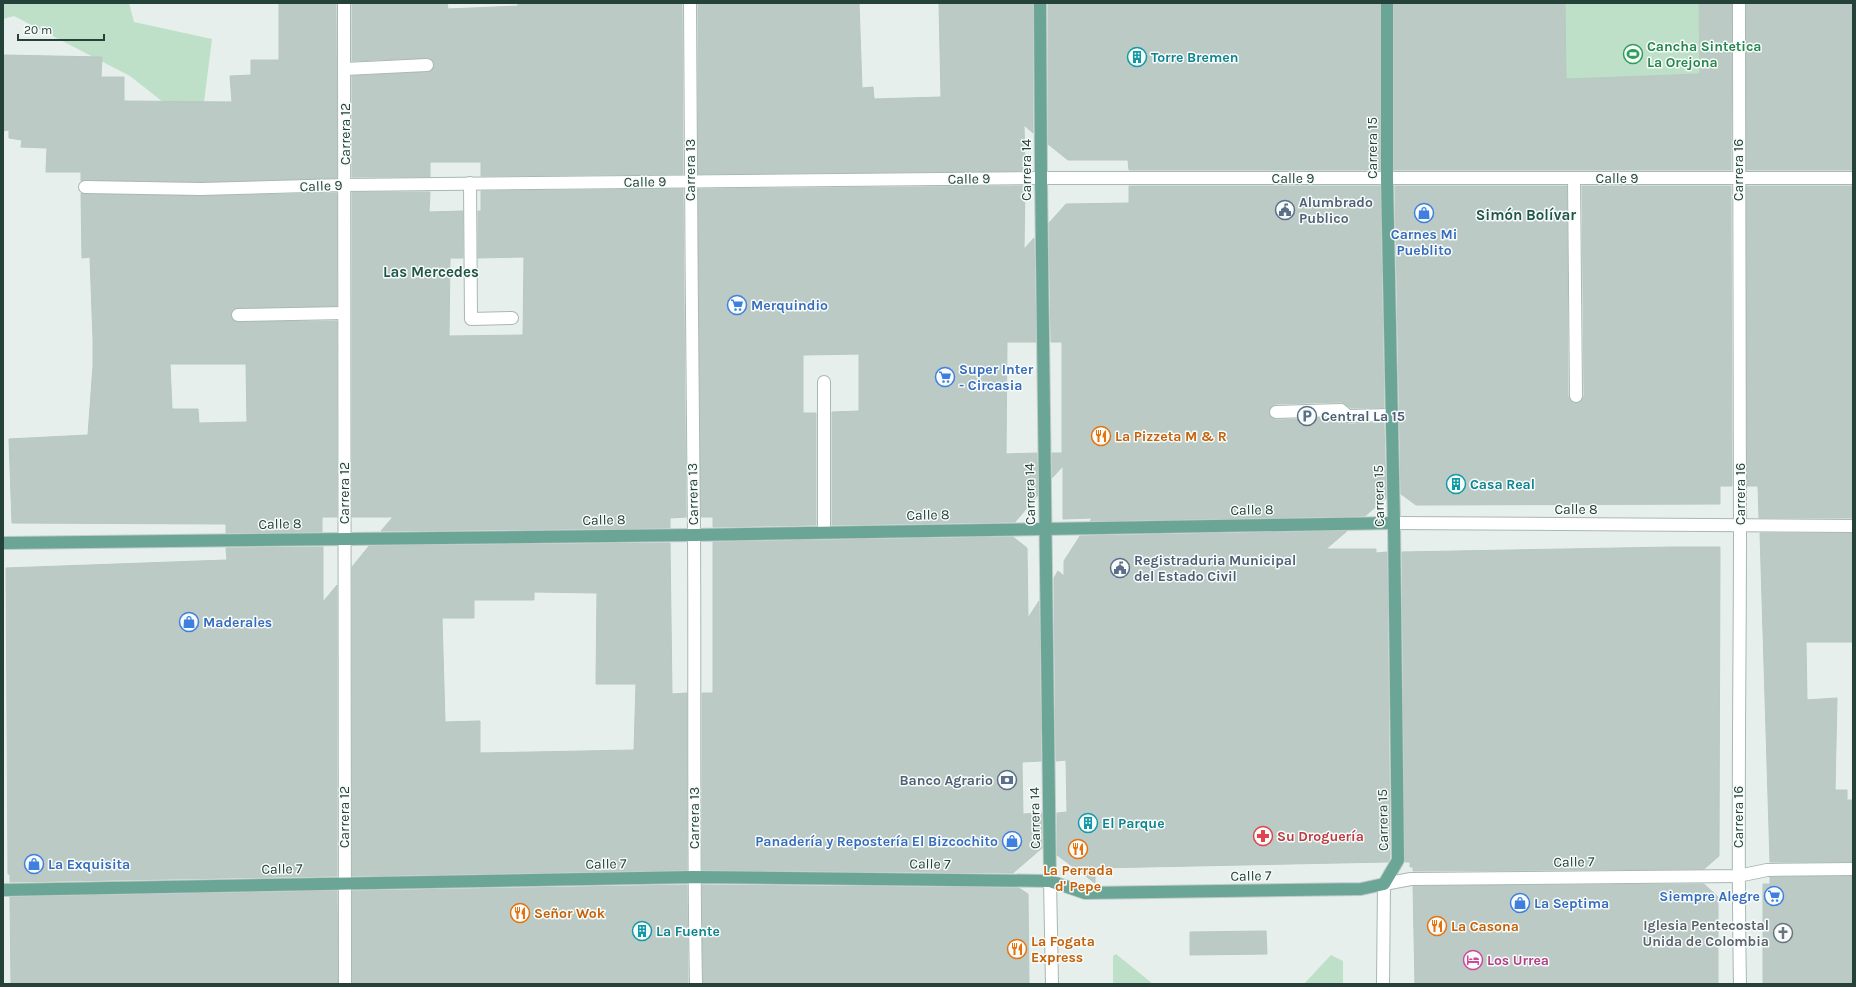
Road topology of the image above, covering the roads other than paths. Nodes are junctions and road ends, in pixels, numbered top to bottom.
1 (344, 3) edge
2 (690, 3) edge
3 (1040, 3) edge
4 (1387, 3) edge
5 (1739, 3) edge
6 (427, 65) dead end
7 (345, 69) junction
8 (1041, 178) junction
9 (1387, 178) junction
10 (1574, 178) junction
11 (1738, 178) junction
12 (1853, 178) edge
13 (690, 181) junction
14 (470, 183) junction
15 (345, 185) junction
16 (85, 187) dead end
17 (344, 313) junction
18 (238, 315) dead end
19 (512, 318) dead end
20 (824, 382) dead end
21 (1576, 396) dead end
22 (1276, 412) dead end
23 (1392, 415) junction
24 (1394, 523) junction
25 (1740, 525) junction
26 (1853, 526) edge
27 (1045, 528) junction
28 (824, 531) junction
29 (694, 534) junction
30 (343, 538) junction
31 (3, 543) edge
32 (1853, 869) edge
33 (1738, 876) junction
34 (694, 877) junction
35 (1050, 881) junction
36 (344, 882) junction
37 (1384, 884) junction
38 (3, 890) edge
39 (345, 984) edge
40 (696, 984) edge
41 (1052, 984) edge
42 (1383, 984) edge
43 (1740, 984) edge

1 - 7 street, Carrera 12
2 - 13 street, Carrera 13
3 - 8 main road, Carrera 14
4 - 9 main road, Carrera 15
5 - 11 street, Carrera 16
6 - 7 street
7 - 15 street, Carrera 12
8 - 9 street, Calle 9
8 - 13 street, Calle 9
8 - 27 main road, Carrera 14
9 - 10 street, Calle 9
9 - 23 main road, Carrera 15
10 - 11 street, Calle 9
10 - 21 street
11 - 12 street, Calle 9
11 - 25 street, Carrera 16
13 - 14 street, Calle 9
13 - 29 street, Carrera 13
14 - 15 street, Calle 9
14 - 19 street
15 - 16 street, Calle 9
15 - 17 street, Carrera 12
17 - 18 street
17 - 30 street, Carrera 12
20 - 28 street
22 - 23 street
23 - 24 main road, Carrera 15
24 - 25 street, Calle 8
24 - 27 main road, Calle 8
24 - 37 main road, Carrera 15
25 - 26 street, Calle 8
25 - 33 street, Carrera 16
27 - 28 main road, Calle 8
27 - 35 main road, Carrera 14
28 - 29 main road, Calle 8
29 - 30 main road, Calle 8
29 - 34 street, Carrera 13
30 - 31 main road, Calle 8
30 - 36 street, Carrera 12
32 - 33 street, Calle 7
33 - 37 street, Calle 7
33 - 43 street, Carrera 16
34 - 35 main road, Calle 7
34 - 36 main road, Calle 7
34 - 40 street, Carrera 13
35 - 37 main road, Calle 7
35 - 41 street, Carrera 14
36 - 38 main road, Calle 7
36 - 39 street, Carrera 12
37 - 42 street, Carrera 15

